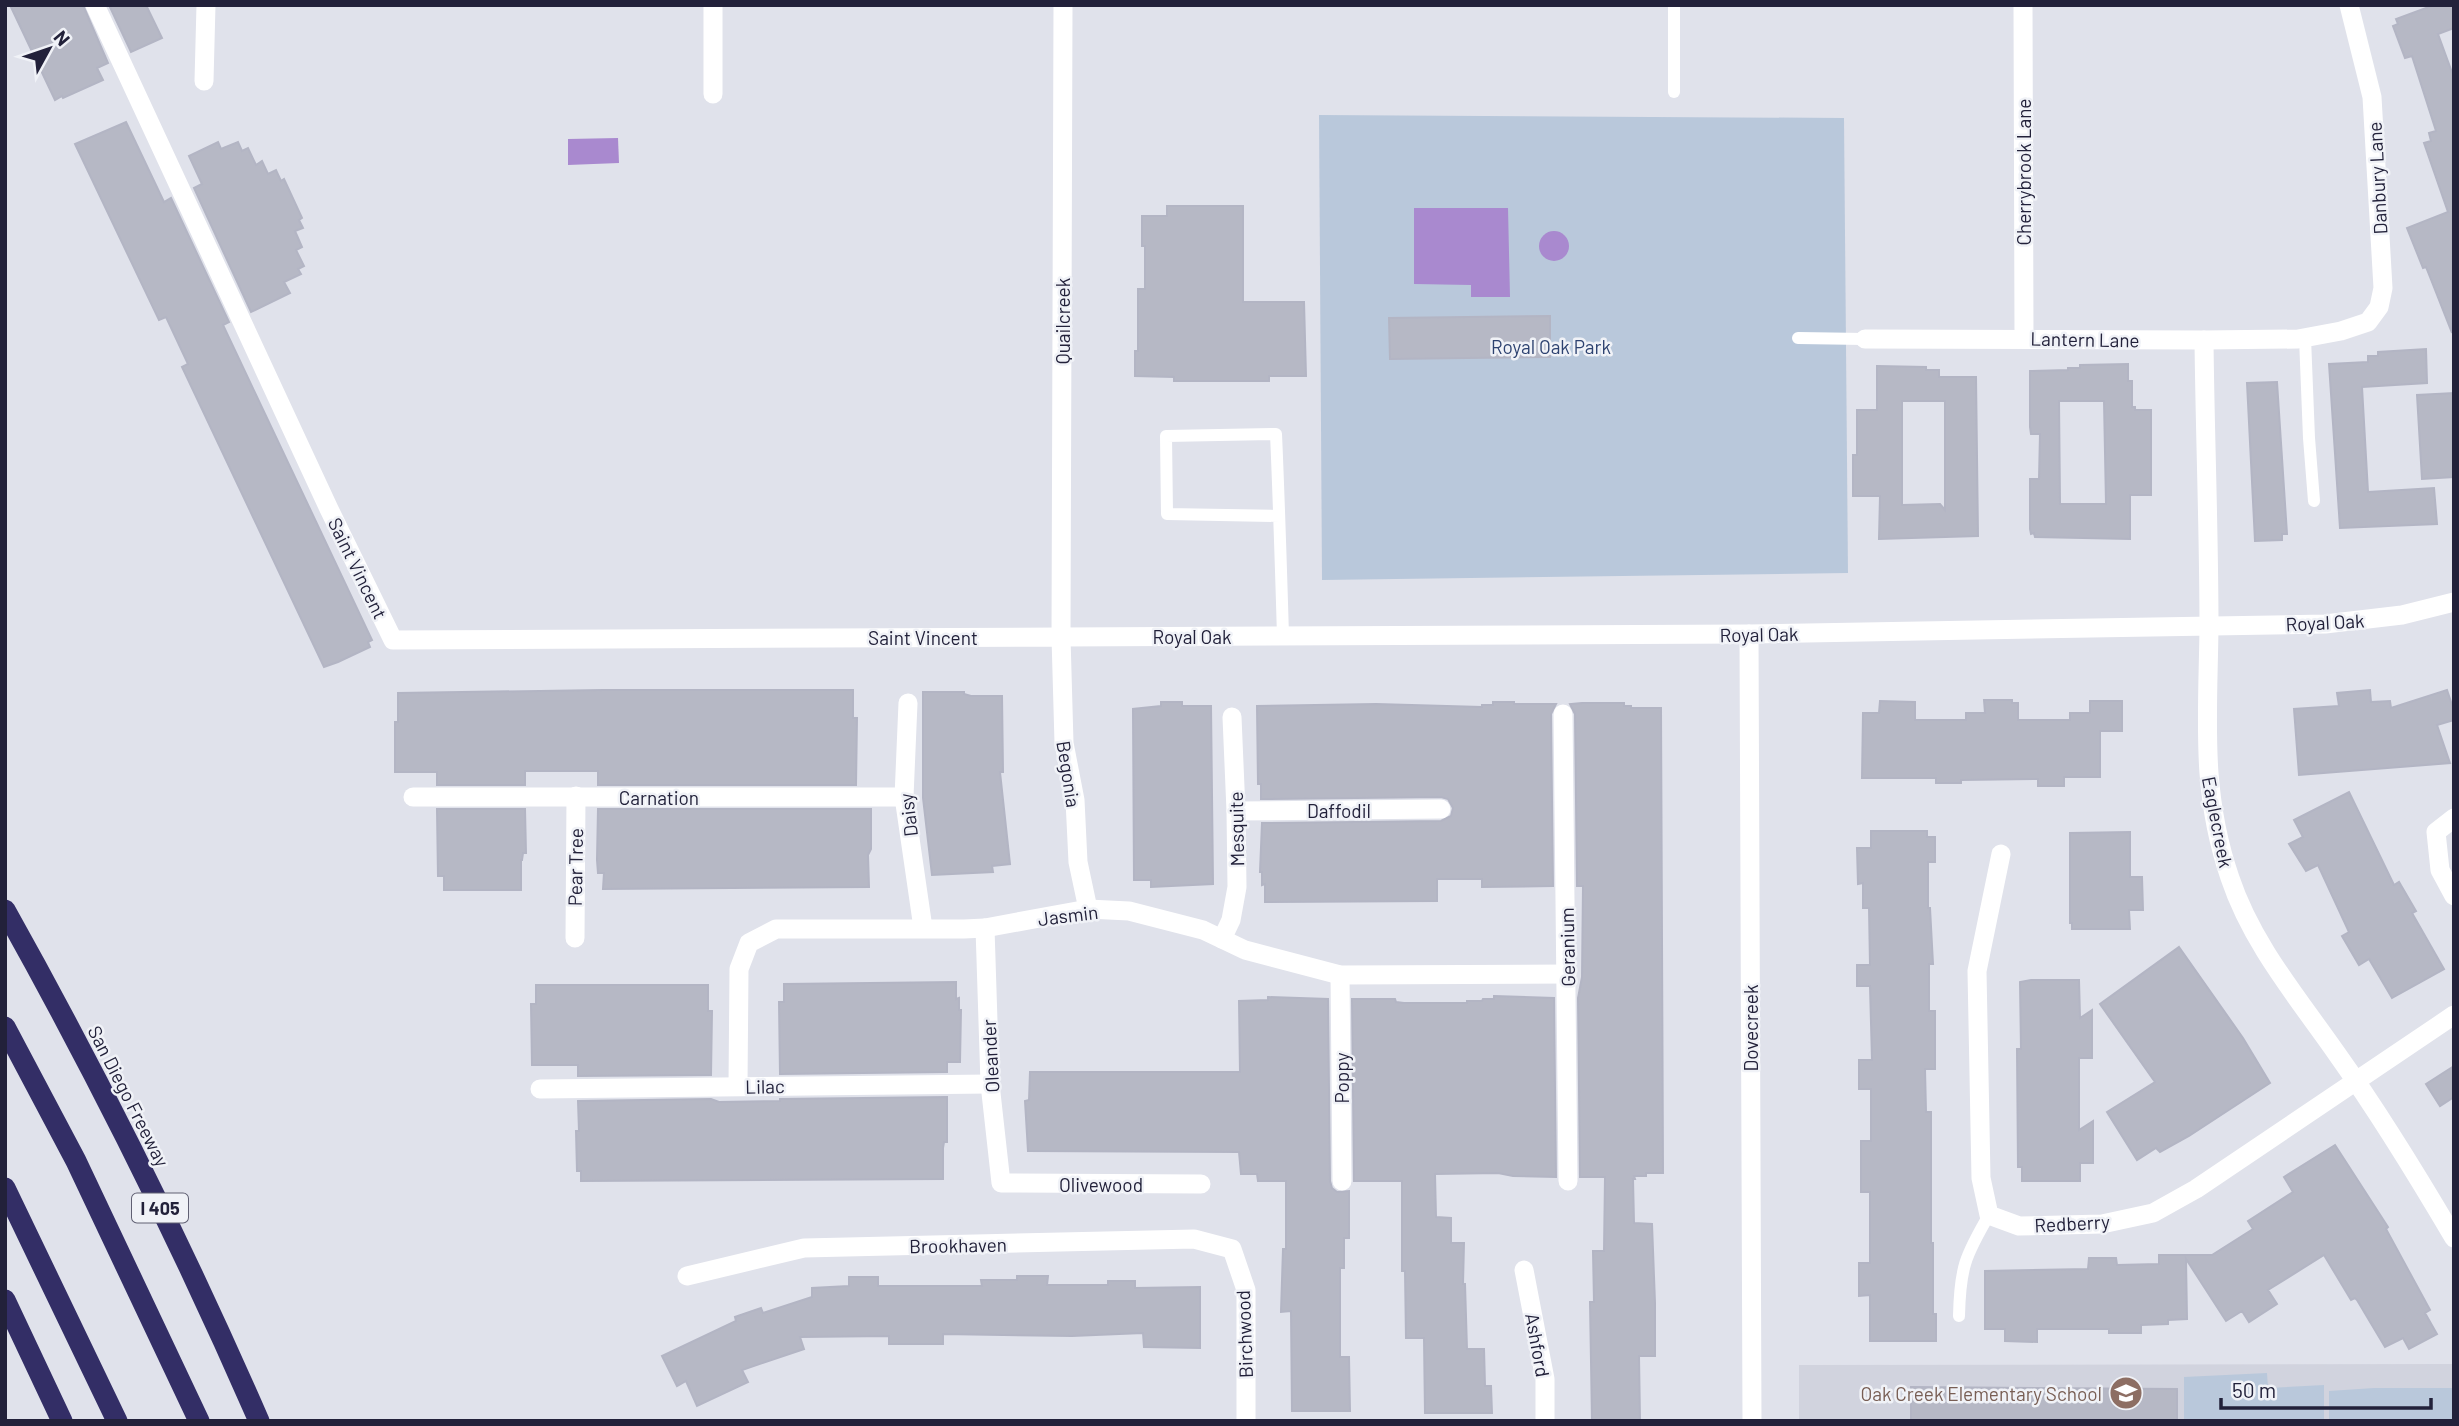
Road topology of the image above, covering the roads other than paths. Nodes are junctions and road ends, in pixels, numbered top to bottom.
1 (95, 5) edge
2 (206, 5) edge
3 (713, 5) edge
4 (1063, 5) edge
5 (1674, 5) edge
6 (2022, 5) edge
7 (2348, 5) edge
8 (204, 80) dead end
9 (1674, 92) dead end
10 (713, 94) dead end
11 (2342, 331) joint
12 (1798, 338) dead end
13 (2024, 338) junction
14 (2305, 338) junction
15 (1865, 339) joint
16 (2204, 341) junction
17 (2314, 501) dead end
18 (1279, 516) junction
19 (2454, 602) edge
20 (2209, 626) junction
21 (1749, 634) junction
22 (1283, 636) junction
23 (1061, 637) junction
24 (908, 703) dead end
25 (1563, 714) dead end
26 (1232, 718) dead end
27 (576, 796) junction
28 (413, 797) dead end
29 (904, 797) junction
30 (1441, 810) dead end
31 (1236, 811) junction
32 (2454, 818) edge
33 (2001, 854) dead end
34 (2454, 897) edge
35 (1088, 909) junction
36 (5, 910) edge
37 (923, 928) junction
38 (985, 928) junction
39 (575, 938) dead end
40 (1222, 939) junction
41 (1567, 974) junction
42 (1340, 975) junction
43 (2454, 1015) edge
44 (5, 1027) edge
45 (2357, 1082) junction
46 (990, 1084) junction
47 (738, 1086) junction
48 (540, 1089) dead end
49 (1342, 1181) dead end
50 (1568, 1181) dead end
51 (1001, 1183) joint
52 (1201, 1184) dead end
53 (5, 1188) edge
54 (1989, 1214) junction
55 (2454, 1238) edge
56 (1232, 1249) joint
57 (1524, 1270) dead end
58 (687, 1276) dead end
59 (5, 1300) edge
60 (1959, 1317) dead end
61 (62, 1421) edge
62 (117, 1421) edge
63 (199, 1421) edge
64 (259, 1421) edge
65 (1246, 1421) edge
66 (1545, 1421) edge
67 (1752, 1421) edge

1 - 23 street, Saint Vincent
2 - 8 street
3 - 10 street
4 - 23 street, Quailcreek
5 - 9 lane
6 - 13 street, Cherrybrook Lane
7 - 11 street, Danbury Lane
11 - 14 street, Lantern Lane
12 - 15 lane
13 - 15 street, Lantern Lane
13 - 16 street, Lantern Lane
14 - 16 street, Lantern Lane
14 - 17 lane
16 - 20 street, Eaglecreek
18 - 18 lane
18 - 22 lane
19 - 20 street, Royal Oak
20 - 21 street, Royal Oak
20 - 45 street, Eaglecreek
21 - 22 street, Royal Oak
21 - 67 street, Dovecreek
22 - 23 street, Royal Oak
23 - 35 street, Begonia
24 - 29 street, Daisy
25 - 41 street, Geranium
26 - 31 street, Mesquite
27 - 28 street, Carnation
27 - 29 street, Carnation
27 - 39 street, Pear Tree
29 - 37 street, Daisy
30 - 31 street, Daffodil
31 - 40 street, Mesquite
32 - 34 street
33 - 54 street
35 - 38 street, Jasmin
35 - 40 street, Jasmin
36 - 64 highway, San Diego Freeway / I 405
37 - 38 street, Jasmin
37 - 47 street, Jasmin
38 - 46 street, Oleander
40 - 42 street, Jasmin
41 - 42 street, Jasmin
41 - 50 street, Geranium
42 - 49 street, Poppy
43 - 45 street, Redberry
44 - 63 highway
45 - 54 street, Redberry
45 - 55 street, Eaglecreek
46 - 47 street, Lilac
46 - 51 street, Oleander
47 - 48 street, Lilac
51 - 52 street, Olivewood
53 - 62 highway
54 - 60 lane
56 - 58 street, Brookhaven
56 - 65 street, Birchwood
57 - 66 street, Ashford
59 - 61 highway

